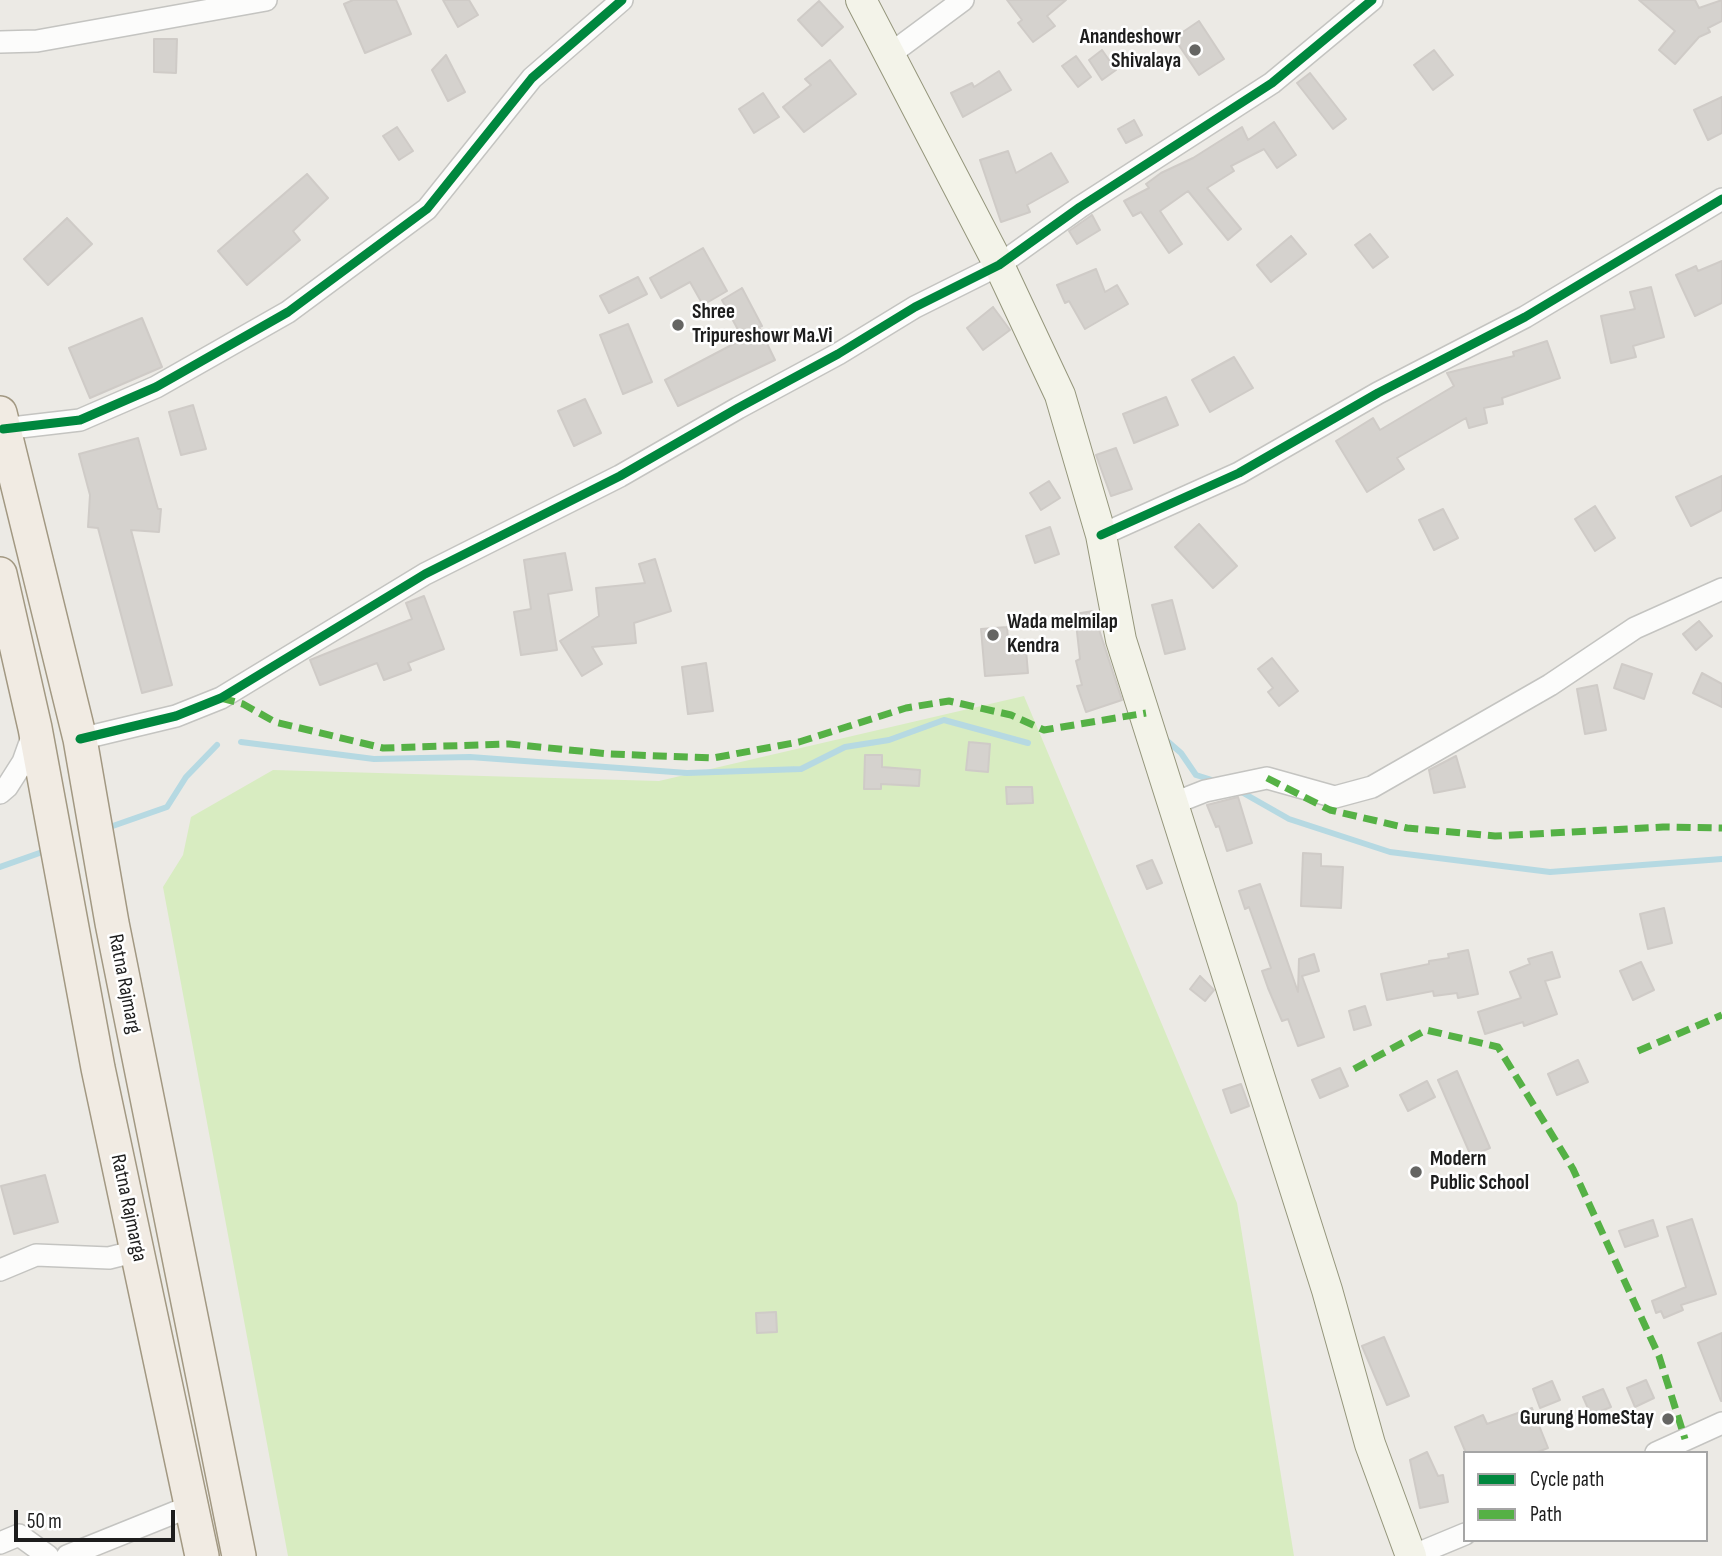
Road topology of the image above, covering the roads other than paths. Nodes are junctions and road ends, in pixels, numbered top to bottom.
1 (266, 0) edge
2 (622, 0) edge
3 (861, 0) edge
4 (962, 0) edge
5 (1372, 0) edge
6 (0, 42) edge
7 (889, 55) junction
8 (1722, 200) edge
9 (999, 265) junction
10 (2, 421) edge
11 (1101, 535) junction
12 (0, 574) edge
13 (1722, 589) edge
14 (35, 729) junction
15 (81, 746) junction
16 (0, 793) edge
17 (1172, 804) junction
18 (137, 1251) junction
19 (0, 1270) edge
20 (1722, 1423) edge
21 (1660, 1451) edge
22 (191, 1506) junction
23 (1463, 1535) edge
24 (0, 1544) edge
25 (48, 1556) edge
26 (67, 1556) edge
27 (202, 1556) edge
28 (239, 1556) edge
29 (1412, 1556) edge

1 - 6 street
2 - 10 street
3 - 7 main road
4 - 7 street
5 - 9 street
7 - 9 main road
8 - 11 street
9 - 11 main road
9 - 15 street
10 - 15 main road, Ratna Rajmarg
11 - 17 main road
12 - 14 main road
13 - 17 street
14 - 16 street
14 - 18 main road, Ratna Rajmarga
15 - 28 main road, Ratna Rajmarg
17 - 29 main road
18 - 19 street
18 - 22 main road, Ratna Rajmarga
20 - 21 street
22 - 26 street
22 - 27 main road, Ratna Rajmarga
23 - 29 street
24 - 25 street

